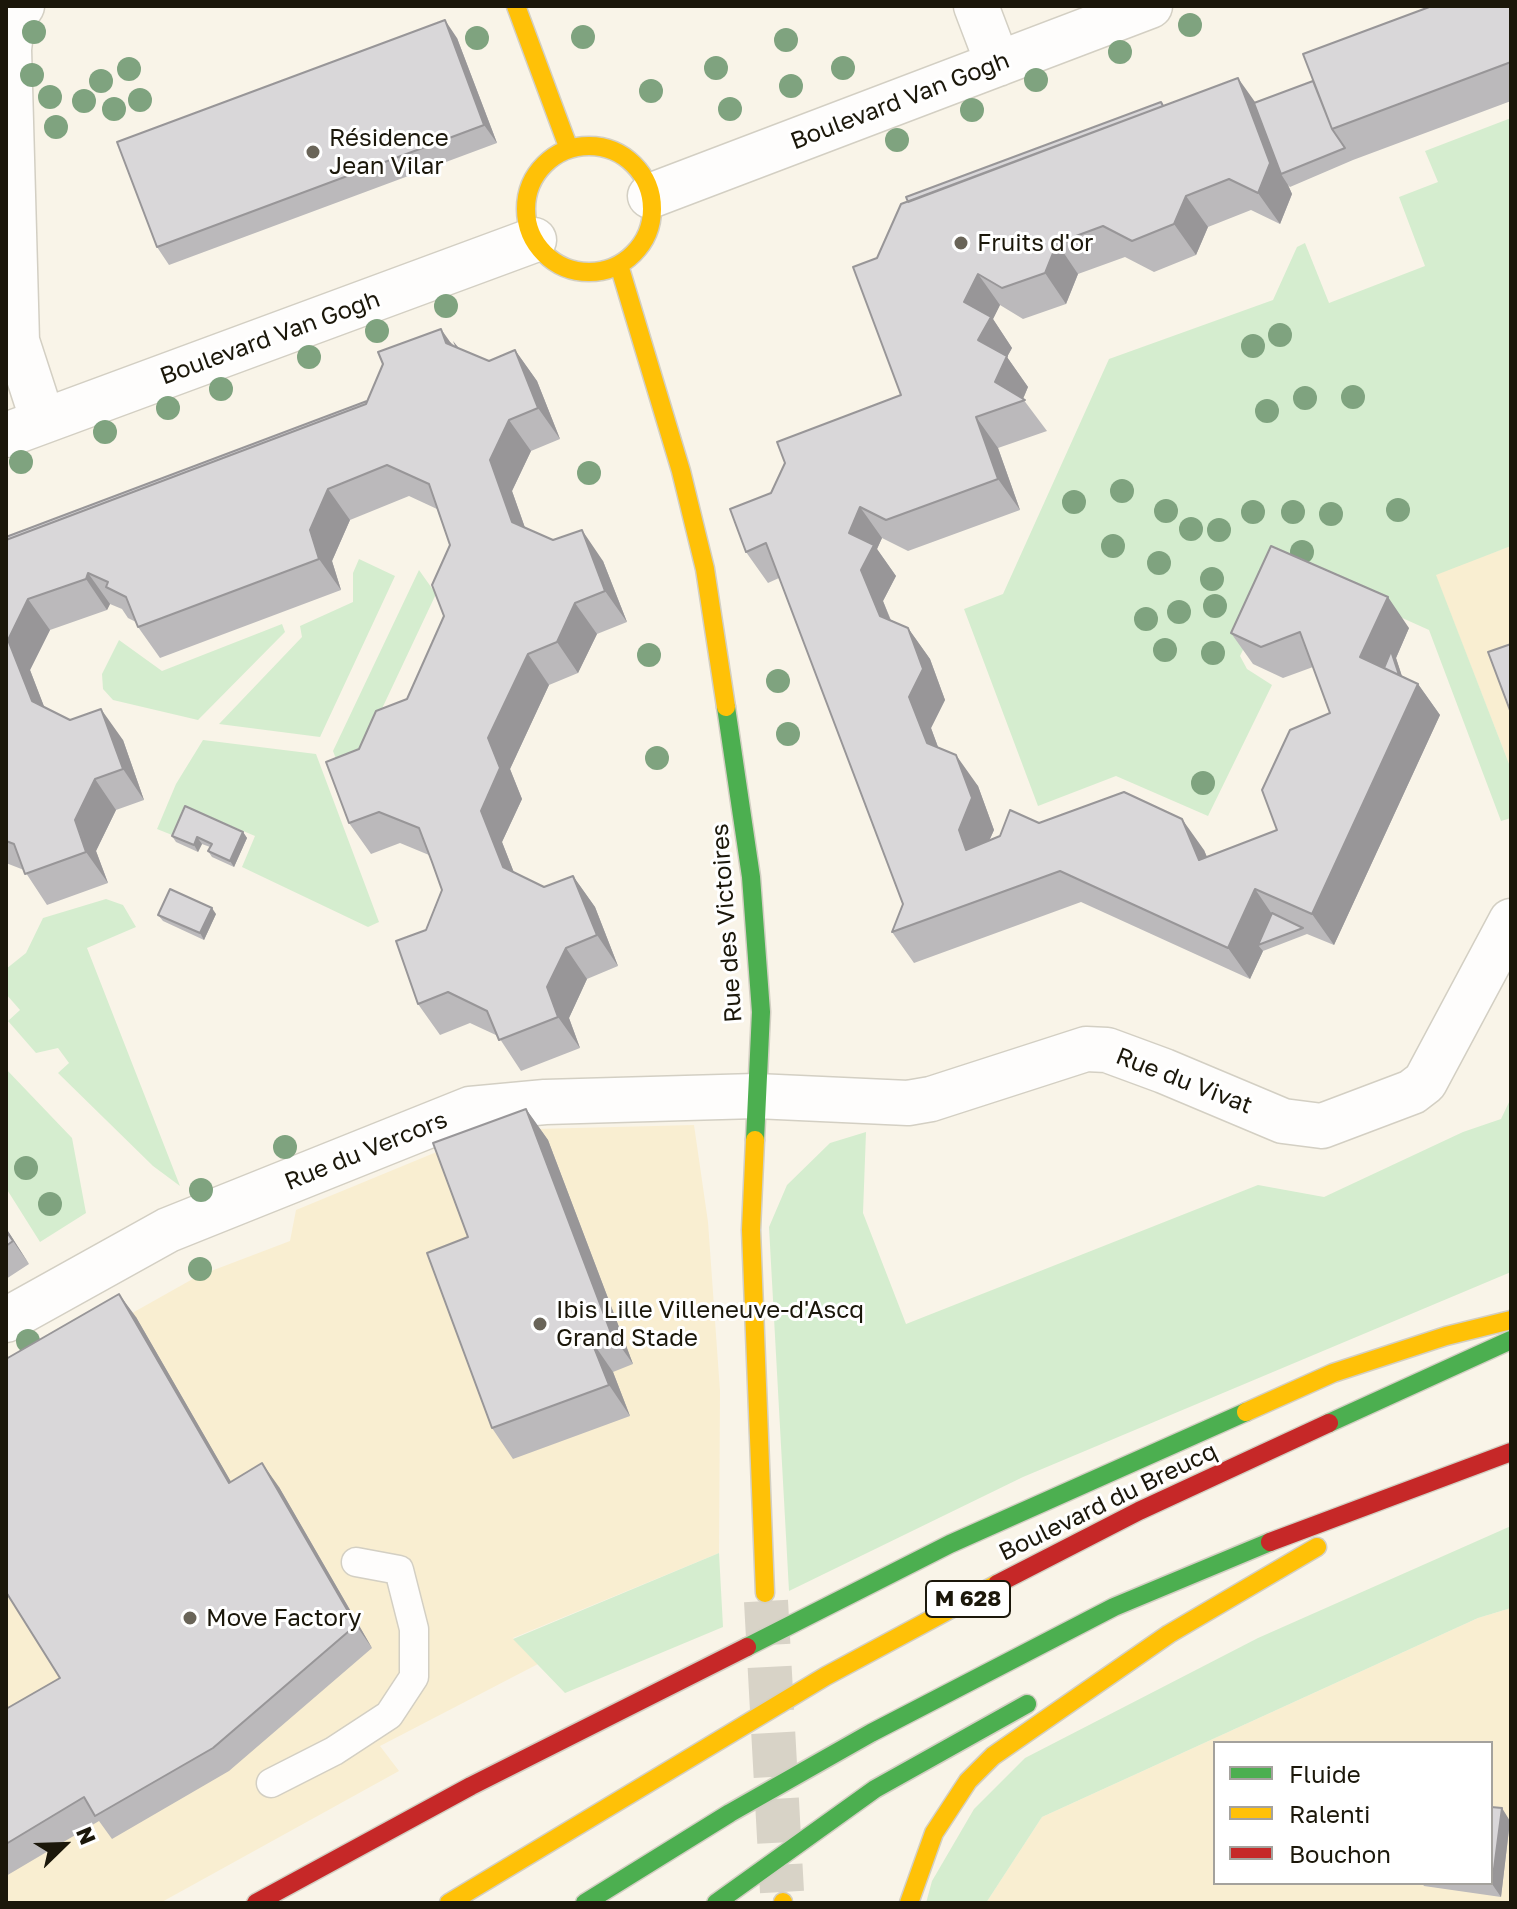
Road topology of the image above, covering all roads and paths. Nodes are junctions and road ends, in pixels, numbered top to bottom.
1 (22, 6) edge
2 (516, 6) edge
3 (976, 6) edge
4 (1150, 6) edge
5 (998, 64) junction
6 (569, 149) junction
7 (650, 196) junction
8 (534, 240) junction
9 (619, 265) junction
10 (24, 428) edge
11 (1511, 921) edge
12 (756, 1096) junction
13 (6, 1320) edge
14 (1511, 1320) edge
15 (1511, 1340) edge
16 (1511, 1452) edge
17 (1412, 1491) junction
18 (356, 1562) dead end
19 (765, 1593) tunnel mouth
20 (1169, 1634) junction
21 (271, 1783) dead end
22 (256, 1903) edge
23 (449, 1903) edge
24 (585, 1903) edge
25 (716, 1903) edge
26 (909, 1903) edge

1 - 10 street
2 - 6 main road
3 - 5 street
4 - 5 street, Boulevard Van Gogh
5 - 7 street, Boulevard Van Gogh
6 - 7 main road
6 - 8 main road
7 - 9 main road
8 - 9 main road
8 - 10 street, Boulevard Van Gogh
9 - 12 main road, Rue des Victoires
11 - 12 street, Rue du Vivat
12 - 13 street, Rue du Vercors
12 - 19 main road, Rue des Victoires
14 - 22 main road
15 - 23 main road, Boulevard du Breucq / M 628
16 - 17 main road
17 - 20 main road
17 - 24 main road
18 - 21 lane
20 - 25 main road
20 - 26 main road

